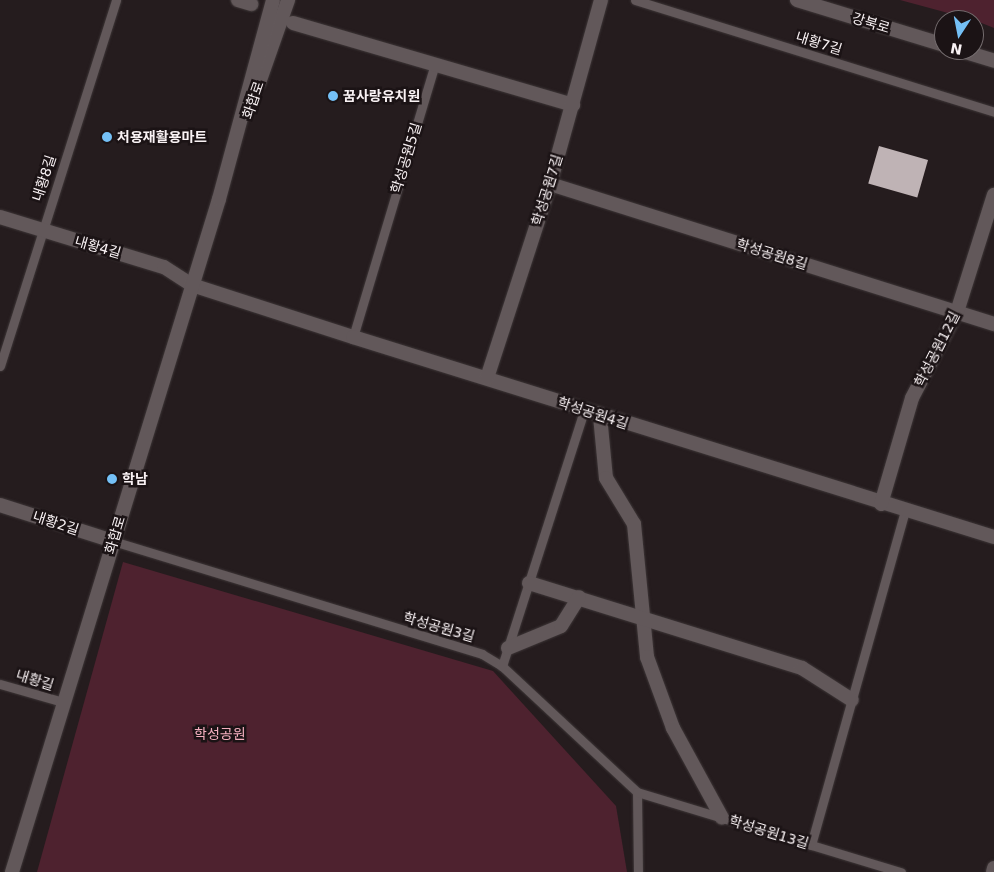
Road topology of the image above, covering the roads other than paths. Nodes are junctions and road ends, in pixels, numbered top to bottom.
1 (116, 0) edge
2 (273, 0) edge
3 (288, 0) edge
4 (601, 0) edge
5 (635, 0) edge
6 (797, 0) edge
7 (292, 23) dead end
8 (934, 43) edge
9 (435, 64) junction
10 (573, 105) junction
11 (994, 112) edge
12 (550, 184) junction
13 (994, 194) edge
14 (219, 199) junction
15 (0, 218) edge
16 (41, 230) junction
17 (192, 285) junction
18 (957, 312) junction
19 (994, 324) edge
20 (353, 337) junction
21 (0, 366) edge
22 (487, 378) junction
23 (584, 411) junction
24 (600, 416) junction
25 (881, 504) junction
26 (0, 505) edge
27 (904, 511) junction
28 (994, 537) edge
29 (113, 541) junction
30 (529, 583) junction
31 (579, 597) junction
32 (642, 616) junction
33 (508, 648) junction
34 (502, 666) junction
35 (0, 684) edge
36 (852, 700) junction
37 (63, 702) junction
38 (637, 792) junction
39 (722, 818) junction
40 (812, 845) junction
41 (994, 868) edge
42 (12, 872) edge
43 (638, 872) edge
44 (900, 872) edge
45 (993, 872) edge

1 - 16 lane, 내황8길
2 - 14 street, 화합로
3 - 14 street, 화합로
4 - 10 street, 학성공원7길
5 - 11 lane, 내황7길
6 - 8 street, 강북로
7 - 9 street
9 - 10 street
9 - 20 lane, 학성공원5길
10 - 12 street, 학성공원7길
12 - 18 street, 학성공원8길
12 - 22 street, 학성공원7길
13 - 18 street, 학성공원12길
14 - 17 street, 화합로
15 - 16 street, 내황4길
16 - 17 street, 내황4길
16 - 21 lane, 내황8길
17 - 20 street, 학성공원4길
17 - 29 street, 화합로
18 - 19 street, 학성공원8길
18 - 25 street, 학성공원12길
20 - 22 street, 학성공원4길
22 - 23 street, 학성공원4길
23 - 24 street, 학성공원4길
23 - 30 lane
24 - 25 street, 학성공원4길
24 - 32 street
25 - 27 street, 학성공원4길
26 - 29 street, 내황2길
27 - 28 street, 학성공원4길
27 - 36 lane
29 - 34 lane, 학성공원3길
29 - 37 street, 화합로
30 - 31 street
30 - 33 lane
31 - 32 street
31 - 33 street
32 - 36 street
32 - 39 street
33 - 34 lane
34 - 38 lane, 학성공원3길
35 - 37 lane, 내황길
36 - 40 lane
37 - 42 street, 화합로
38 - 39 lane, 학성공원13길
38 - 43 lane
39 - 40 lane, 학성공원13길
40 - 44 lane, 학성공원13길
41 - 45 street

